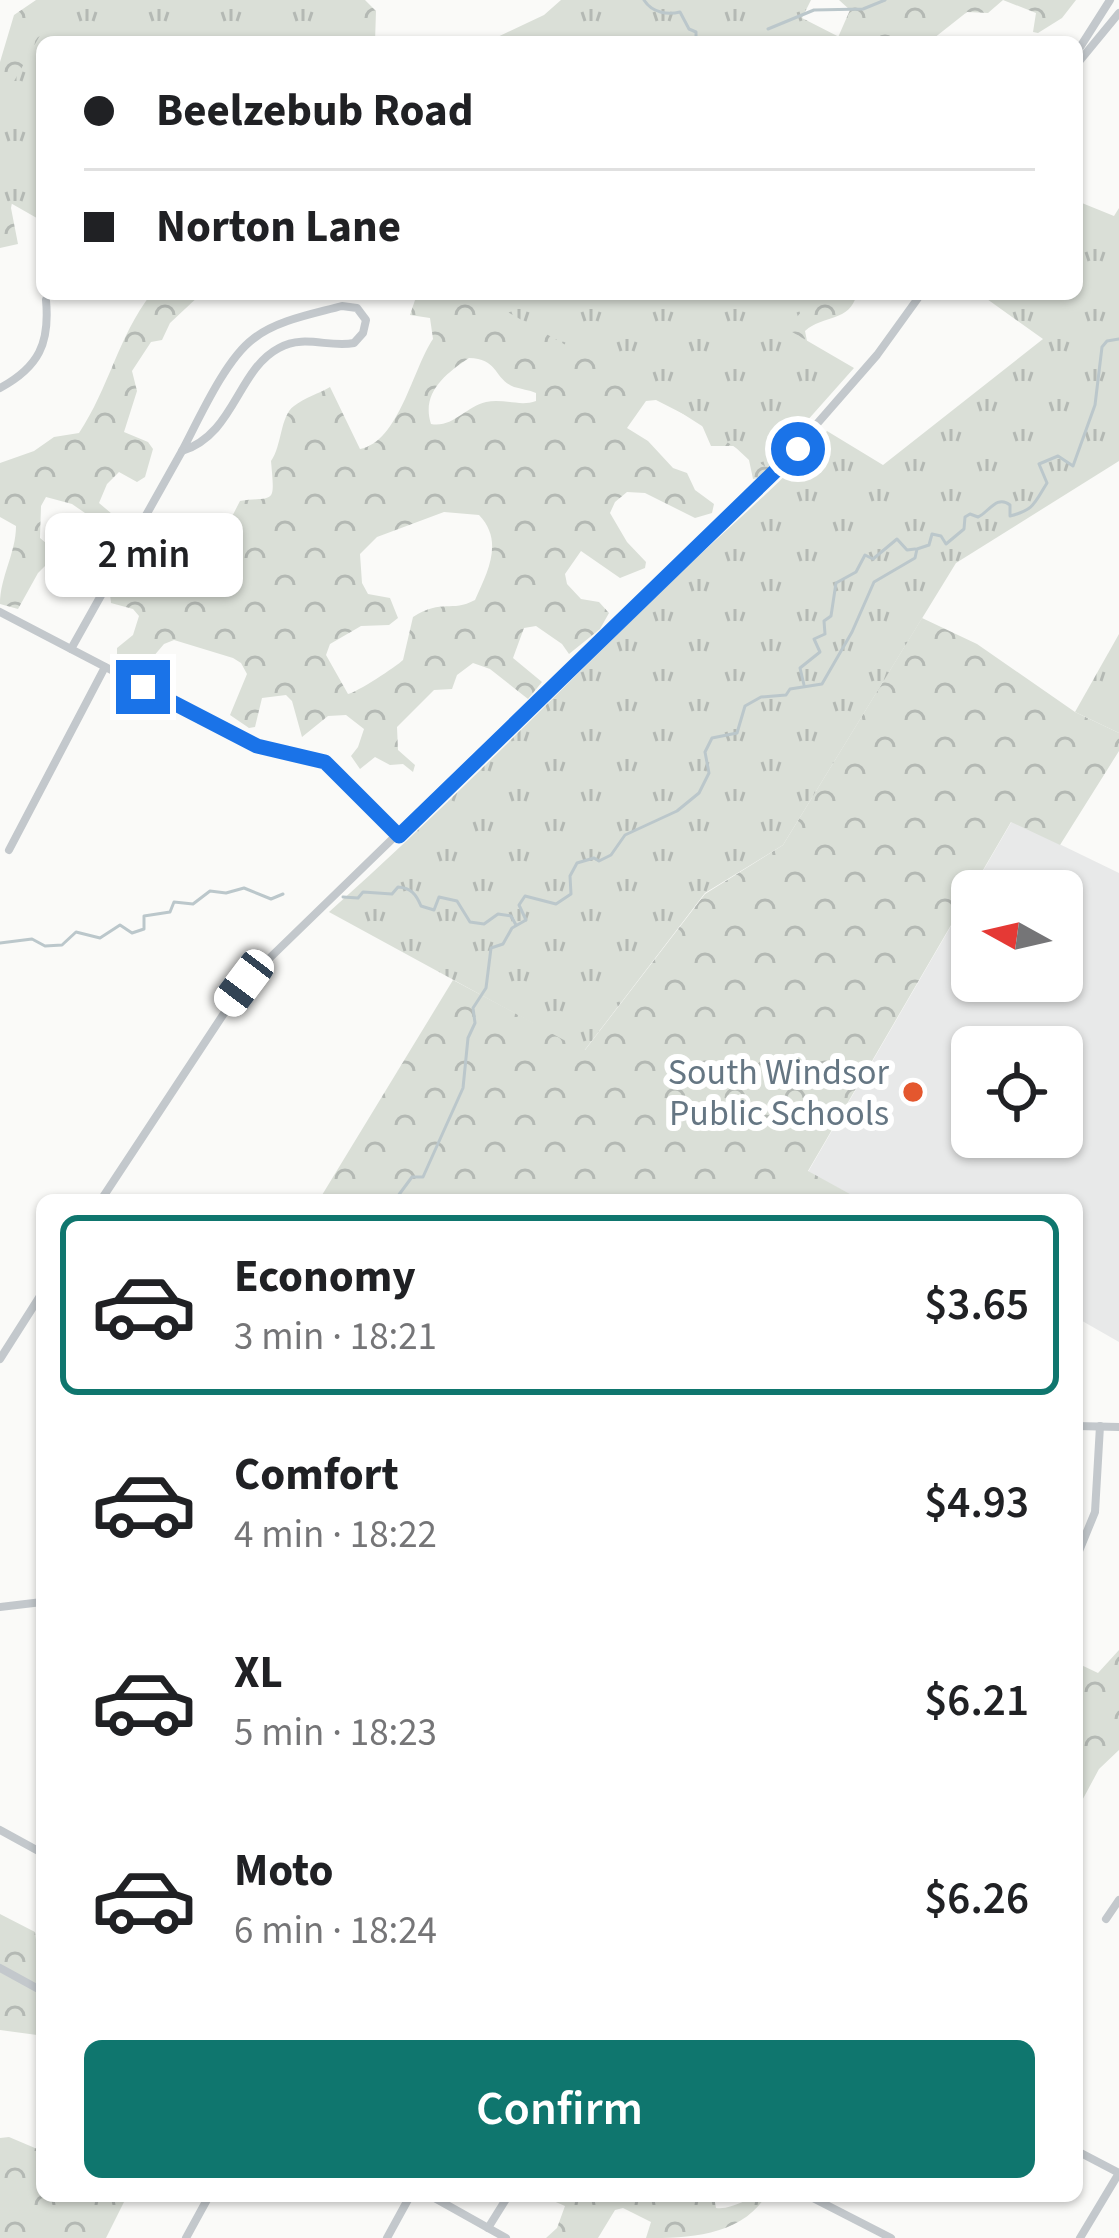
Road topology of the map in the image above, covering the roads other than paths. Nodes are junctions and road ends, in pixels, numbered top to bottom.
1 (1110, 0) edge
2 (1119, 14) edge
3 (1083, 43) edge
4 (1083, 57) edge
5 (46, 300) dead end
6 (917, 300) edge
7 (0, 388) edge
8 (182, 451) junction
9 (0, 612) edge
10 (71, 649) junction
11 (105, 667) junction
12 (399, 836) junction
13 (9, 850) dead end
14 (105, 1194) edge
15 (36, 1302) edge
16 (0, 1359) edge
17 (1083, 1426) edge
18 (1100, 1426) junction
19 (1119, 1427) edge
20 (1083, 1545) edge
21 (36, 1603) edge
22 (0, 1607) edge
23 (0, 1830) edge
24 (36, 1850) edge
25 (1119, 1900) edge
26 (1106, 1918) dead end
27 (0, 1967) edge
28 (36, 1988) edge
29 (1083, 2154) edge
30 (1119, 2173) edge
31 (206, 2202) edge
32 (407, 2202) edge
33 (442, 2202) edge
34 (504, 2202) edge
35 (821, 2202) edge
36 (488, 2228) junction
37 (185, 2238) edge
38 (387, 2238) edge
39 (506, 2238) edge
40 (890, 2238) edge
41 (1080, 2238) edge

1 - 3 street
2 - 4 street
5 - 7 street
6 - 12 street
8 - 8 street
8 - 10 street
9 - 10 street
10 - 11 street
11 - 12 street
11 - 13 street
12 - 14 street
15 - 16 street
17 - 18 street
18 - 19 street
18 - 20 street
21 - 22 street
23 - 24 street
25 - 26 street
27 - 28 street
29 - 30 street
30 - 41 street
31 - 37 street
32 - 38 street
33 - 36 street
34 - 36 street
35 - 40 street
36 - 39 street

